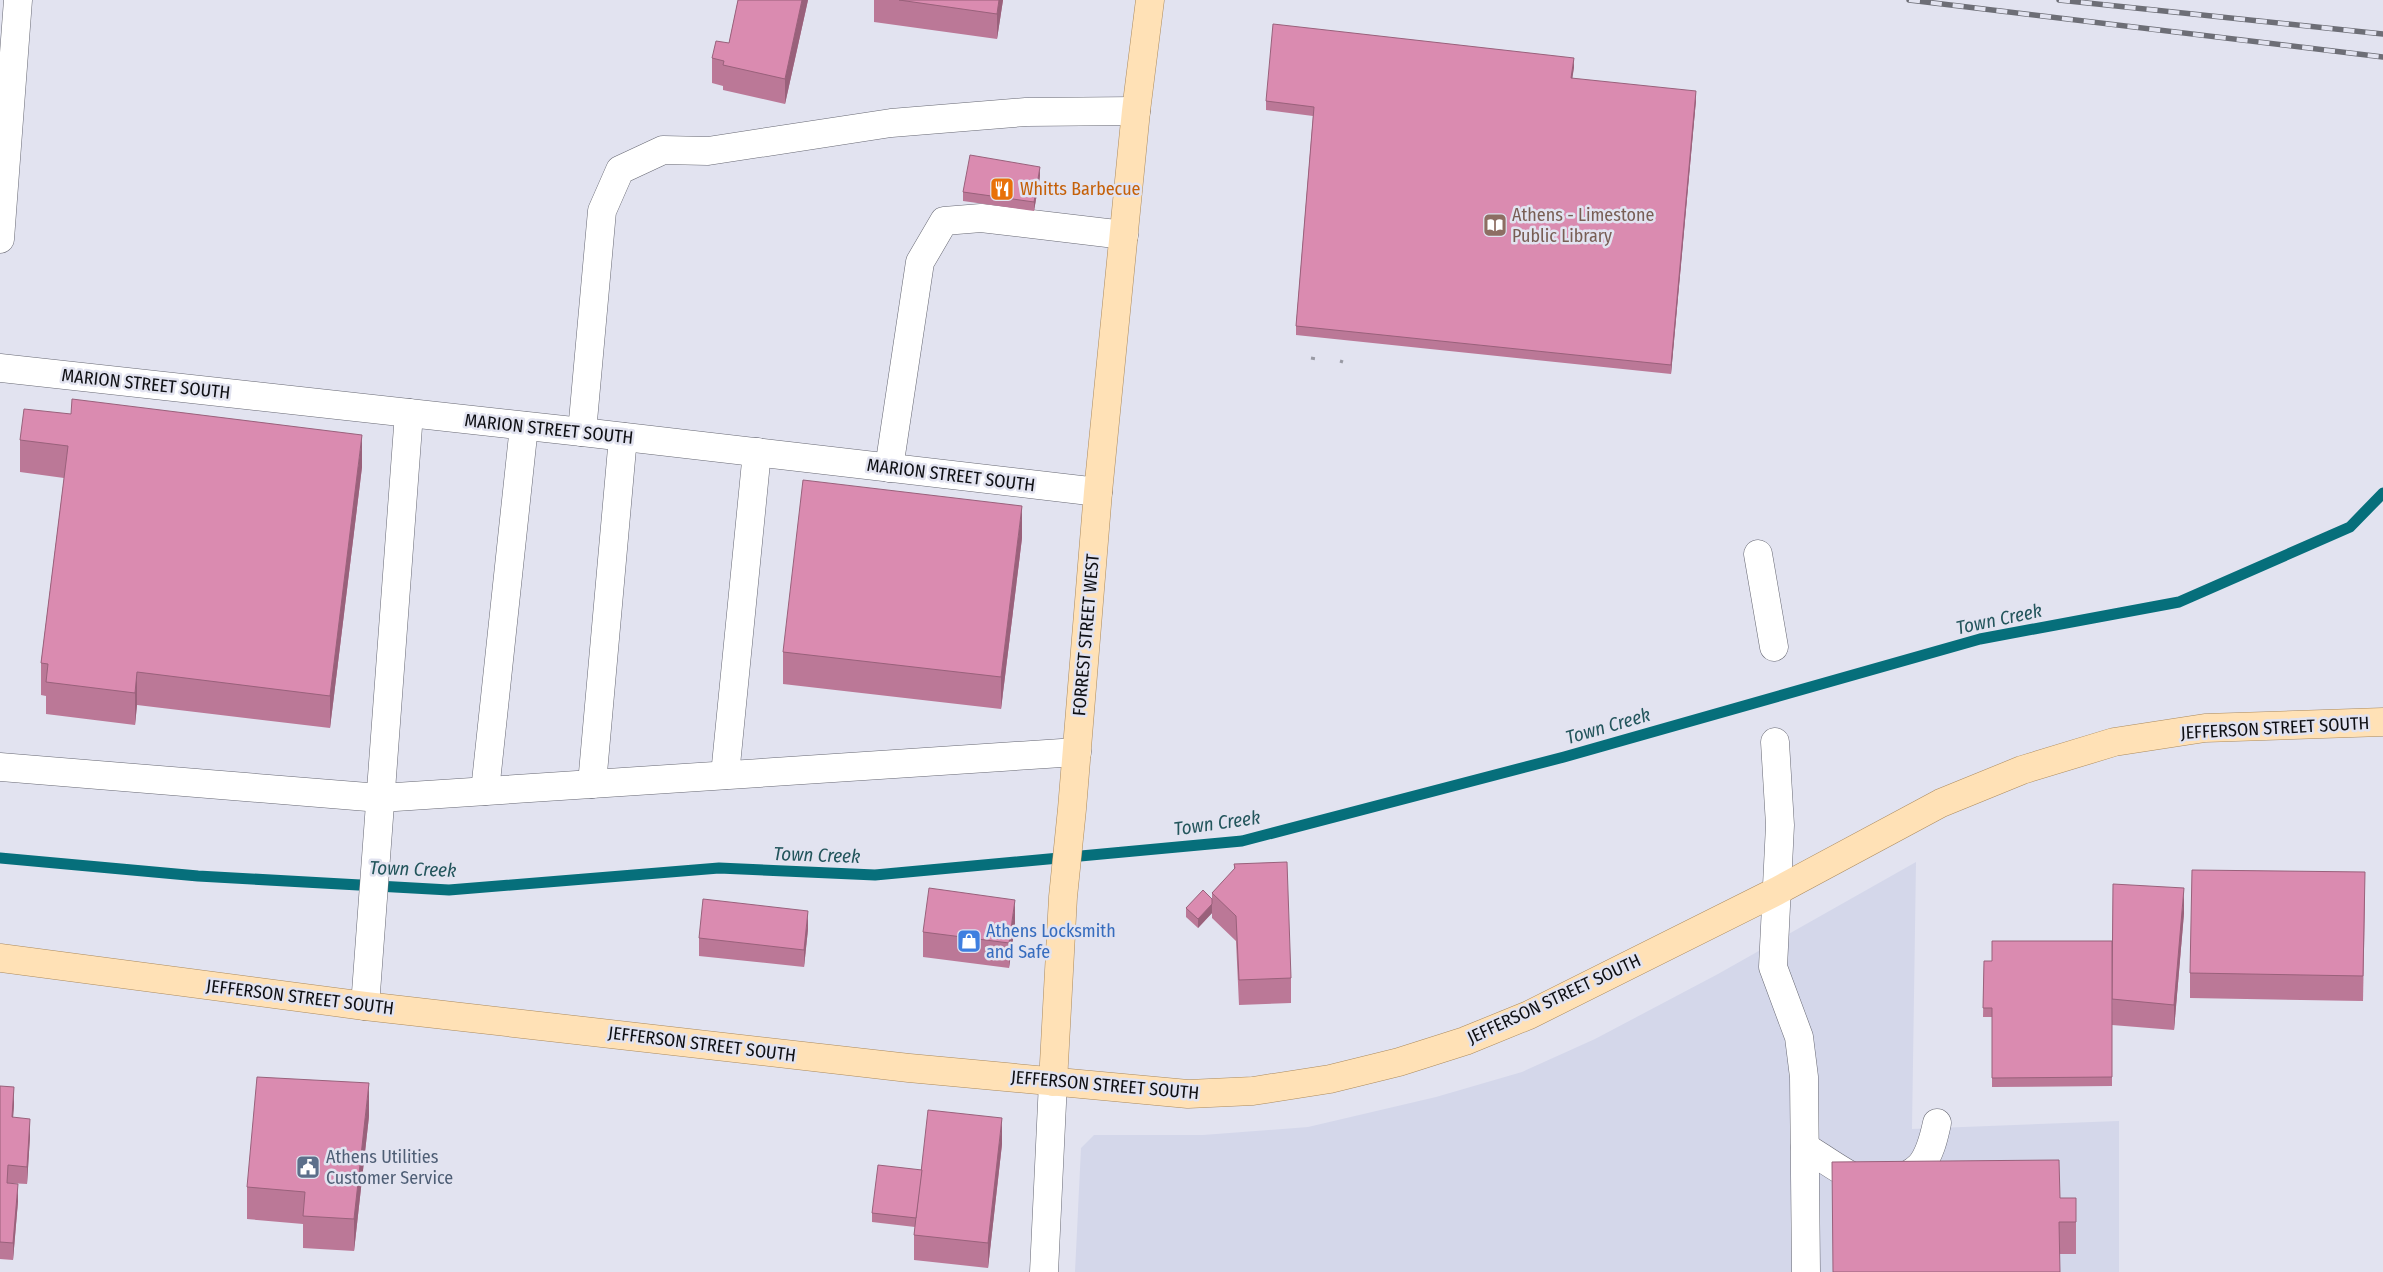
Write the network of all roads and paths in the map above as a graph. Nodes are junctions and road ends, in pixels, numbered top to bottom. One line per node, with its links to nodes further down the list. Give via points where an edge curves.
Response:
1 (18, 0): 5 (street)
2 (1150, 0): 3 (main road, FORREST STREET WEST)
3 (1136, 112): 4 (main road, FORREST STREET WEST); 11 (street, via 1026,112 891,123 708,151 663,150 620,170 602,211)
4 (1124, 235): 14 (street, via 981,218 944,221 920,262); 15 (main road, FORREST STREET WEST)
5 (0, 239)
6 (1311, 358): 7 (path)
7 (1317, 358)
8 (0, 368): 9 (street, MARION STREET SOUTH)
9 (409, 413): 10 (street, MARION STREET SOUTH); 25 (street)
10 (524, 426): 11 (street, MARION STREET SOUTH); 24 (street)
11 (582, 432): 12 (street, MARION STREET SOUTH)
12 (623, 437): 13 (street, MARION STREET SOUTH); 23 (street)
13 (757, 452): 14 (street, MARION STREET SOUTH); 22 (street)
14 (889, 468): 15 (street, MARION STREET SOUTH)
15 (1098, 492): 20 (main road, FORREST STREET WEST)
16 (1758, 554): 17 (street)
17 (1774, 647)
18 (2383, 722): 26 (main road, JEFFERSON STREET SOUTH, via 2205,728 2114,742 2022,770 1941,803)
19 (1776, 742): 26 (street, via 1780,824)
20 (1077, 752): 22 (street); 29 (main road, FORREST STREET WEST, via 1063,897)
21 (0, 767): 25 (street)
22 (725, 775): 23 (street)
23 (592, 784): 24 (street)
24 (485, 791): 25 (street)
25 (380, 798): 28 (street)
26 (1777, 891): 29 (main road, JEFFERSON STREET SOUTH, via 1528,1015 1465,1041 1399,1062 1330,1079 1253,1091 1188,1094); 31 (street, via 1773,967 1799,1037 1804,1077)
27 (0, 958): 28 (main road, JEFFERSON STREET SOUTH)
28 (365, 1006): 29 (main road, JEFFERSON STREET SOUTH)
29 (1053, 1082): 32 (street, FORREST STREET WEST)
30 (1937, 1123): 31 (street, via 1933,1142 1920,1165 1902,1178 1878,1182 1857,1179)
31 (1805, 1146): 33 (street)
32 (1044, 1272)
33 (1806, 1272)

